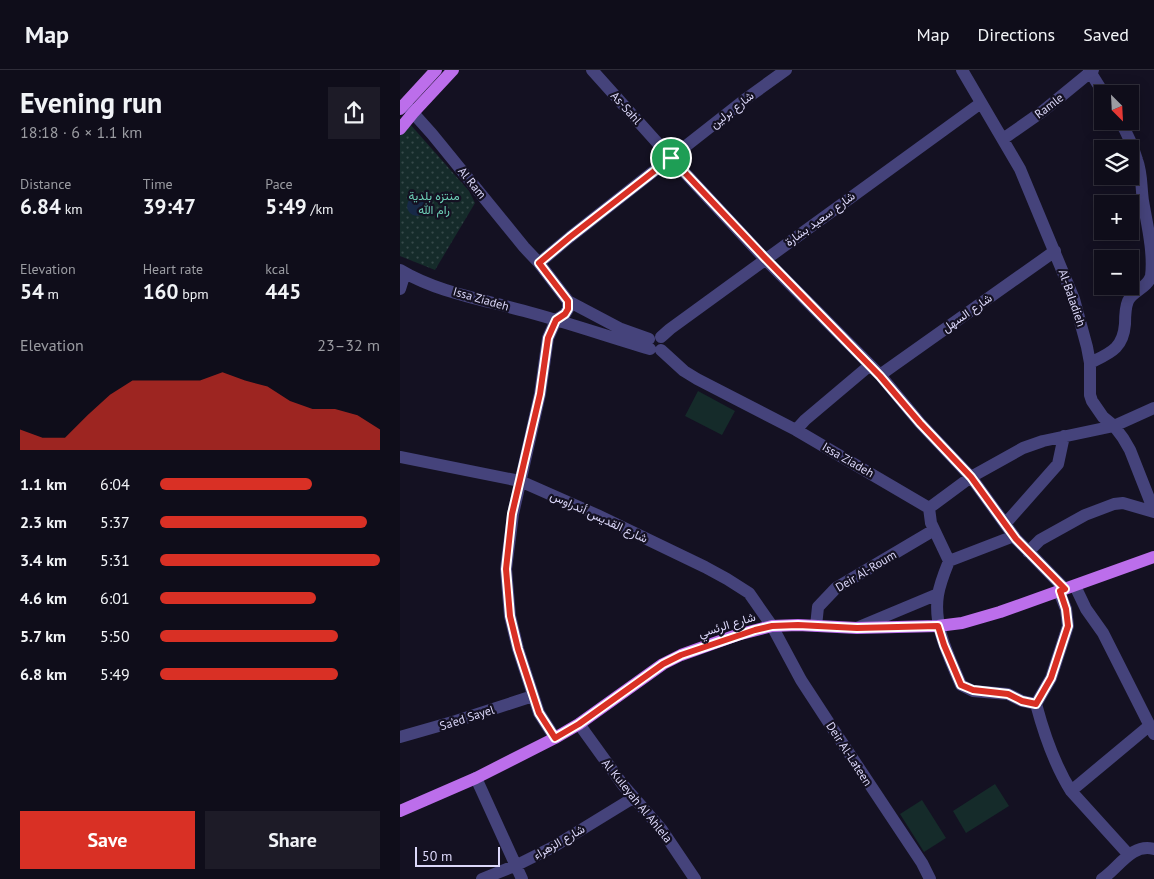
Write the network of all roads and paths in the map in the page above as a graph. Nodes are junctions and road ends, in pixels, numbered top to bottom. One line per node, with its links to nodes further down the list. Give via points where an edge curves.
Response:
1 (436, 70): 9 (main road)
2 (453, 70): 9 (main road)
3 (592, 70): 13 (street, As-Sahl)
4 (786, 70): 13 (street, شارع برلين)
5 (962, 70): 8 (street, Al-Baladieh)
6 (1091, 71): 7 (street); 12 (street, Ramle)
7 (1099, 85)
8 (981, 103): 12 (street, Al-Baladieh); 16 (street, شارع سعيد بشارة)
9 (406, 108): 10 (main road); 17 (street, Al Ram)
10 (400, 129)
11 (1124, 130): 14 (street, via 1138,161)
12 (1002, 139): 15 (street, Al-Baladieh, via 1020,169)
13 (671, 158): 16 (street, As-Sahl); 17 (street, شارع برلين)
14 (1153, 250): 23 (street, via 1151,275 1147,284 1128,302 1120,343 1112,352)
15 (1055, 251): 23 (street, Al-Baladieh, via 1074,299); 25 (street, شارع السهل)
16 (765, 258): 22 (street, شارع سعيد بشارة, via 670,329); 24 (street, As-Sahl)
17 (539, 263): 20 (street, Al Ram)
18 (403, 272): 19 (street); 21 (street, Issa Ziadeh, via 449,290)
19 (400, 289)
20 (565, 297): 21 (street, via 568,309); 22 (street)
21 (556, 320): 22 (street, Issa Ziadeh); 32 (street, via 548,338 540,394)
22 (655, 344): 28 (street, Issa Ziadeh, via 697,379)
23 (1090, 363): 27 (street, Al-Baladieh, via 1092,401)
24 (869, 366): 25 (street, As-Sahl); 28 (street)
25 (880, 376): 31 (street, As-Sahl)
26 (1154, 408): 27 (street)
27 (1114, 426): 29 (street); 34 (street, Al-Baladieh, via 1130,450)
28 (796, 430): 33 (street, Issa Ziadeh)
29 (1064, 436): 31 (street, via 1023,448); 35 (street, via 1058,464)
30 (400, 457): 32 (street, شارع القديس أندراوس)
31 (971, 477): 33 (street); 35 (street, As-Sahl)
32 (520, 481): 43 (street, شارع القديس أندراوس, via 727,579 749,593); 47 (street, via 512,514 507,591 518,649)
33 (929, 508): 36 (street)
34 (1154, 512): 38 (street, via 1123,503 1114,504 1085,515 1040,540)
35 (1005, 524): 37 (street, As-Sahl)
36 (934, 530): 40 (street); 44 (street, Deir Al-Roum, via 836,588 818,607)
37 (1014, 536): 38 (street, As-Sahl); 40 (street)
38 (1028, 552): 41 (street, As-Sahl)
39 (1154, 557): 41 (main road, شارع الرئسي)
40 (949, 561): 42 (street)
41 (1066, 589): 45 (main road, شارع الرئسي, via 977,619); 48 (street, via 1068,626 1051,678); 50 (street, via 1103,633)
42 (938, 594): 45 (street); 46 (street)
43 (772, 626): 44 (main road, شارع الرئسي); 49 (main road, شارع الرئسي, via 681,655 642,678); 63 (street, Deir Al-Lateen, via 801,680)
44 (816, 626): 46 (main road, شارع الرئسي)
45 (938, 626): 46 (main road, شارع الرئسي); 48 (street, via 961,685 973,690 1008,694)
46 (857, 628)
47 (533, 696): 51 (street, Sa’ed Sayel); 52 (street, via 539,713)
48 (1036, 704): 54 (street, via 1059,770)
49 (579, 724): 52 (main road, شارع الرئسي); 55 (street, Al Kuleyah Al Ahlela)
50 (1151, 730): 54 (street)
51 (400, 737)
52 (555, 738): 53 (main road, شارع الرئسي)
53 (476, 778): 56 (main road, شارع الرئسي); 59 (street)
54 (1071, 790): 58 (street)
55 (633, 798): 59 (street, شارع الزهراء); 62 (street, Al Kuleyah Al Ahlela, via 662,830)
56 (400, 811)
57 (1154, 849): 58 (street, via 1137,849)
58 (1129, 855): 64 (street)
59 (517, 865): 60 (street, شارع الزهراء); 61 (street)
60 (482, 879)
61 (522, 879)
62 (695, 879)
63 (930, 879)
64 (1102, 879)

